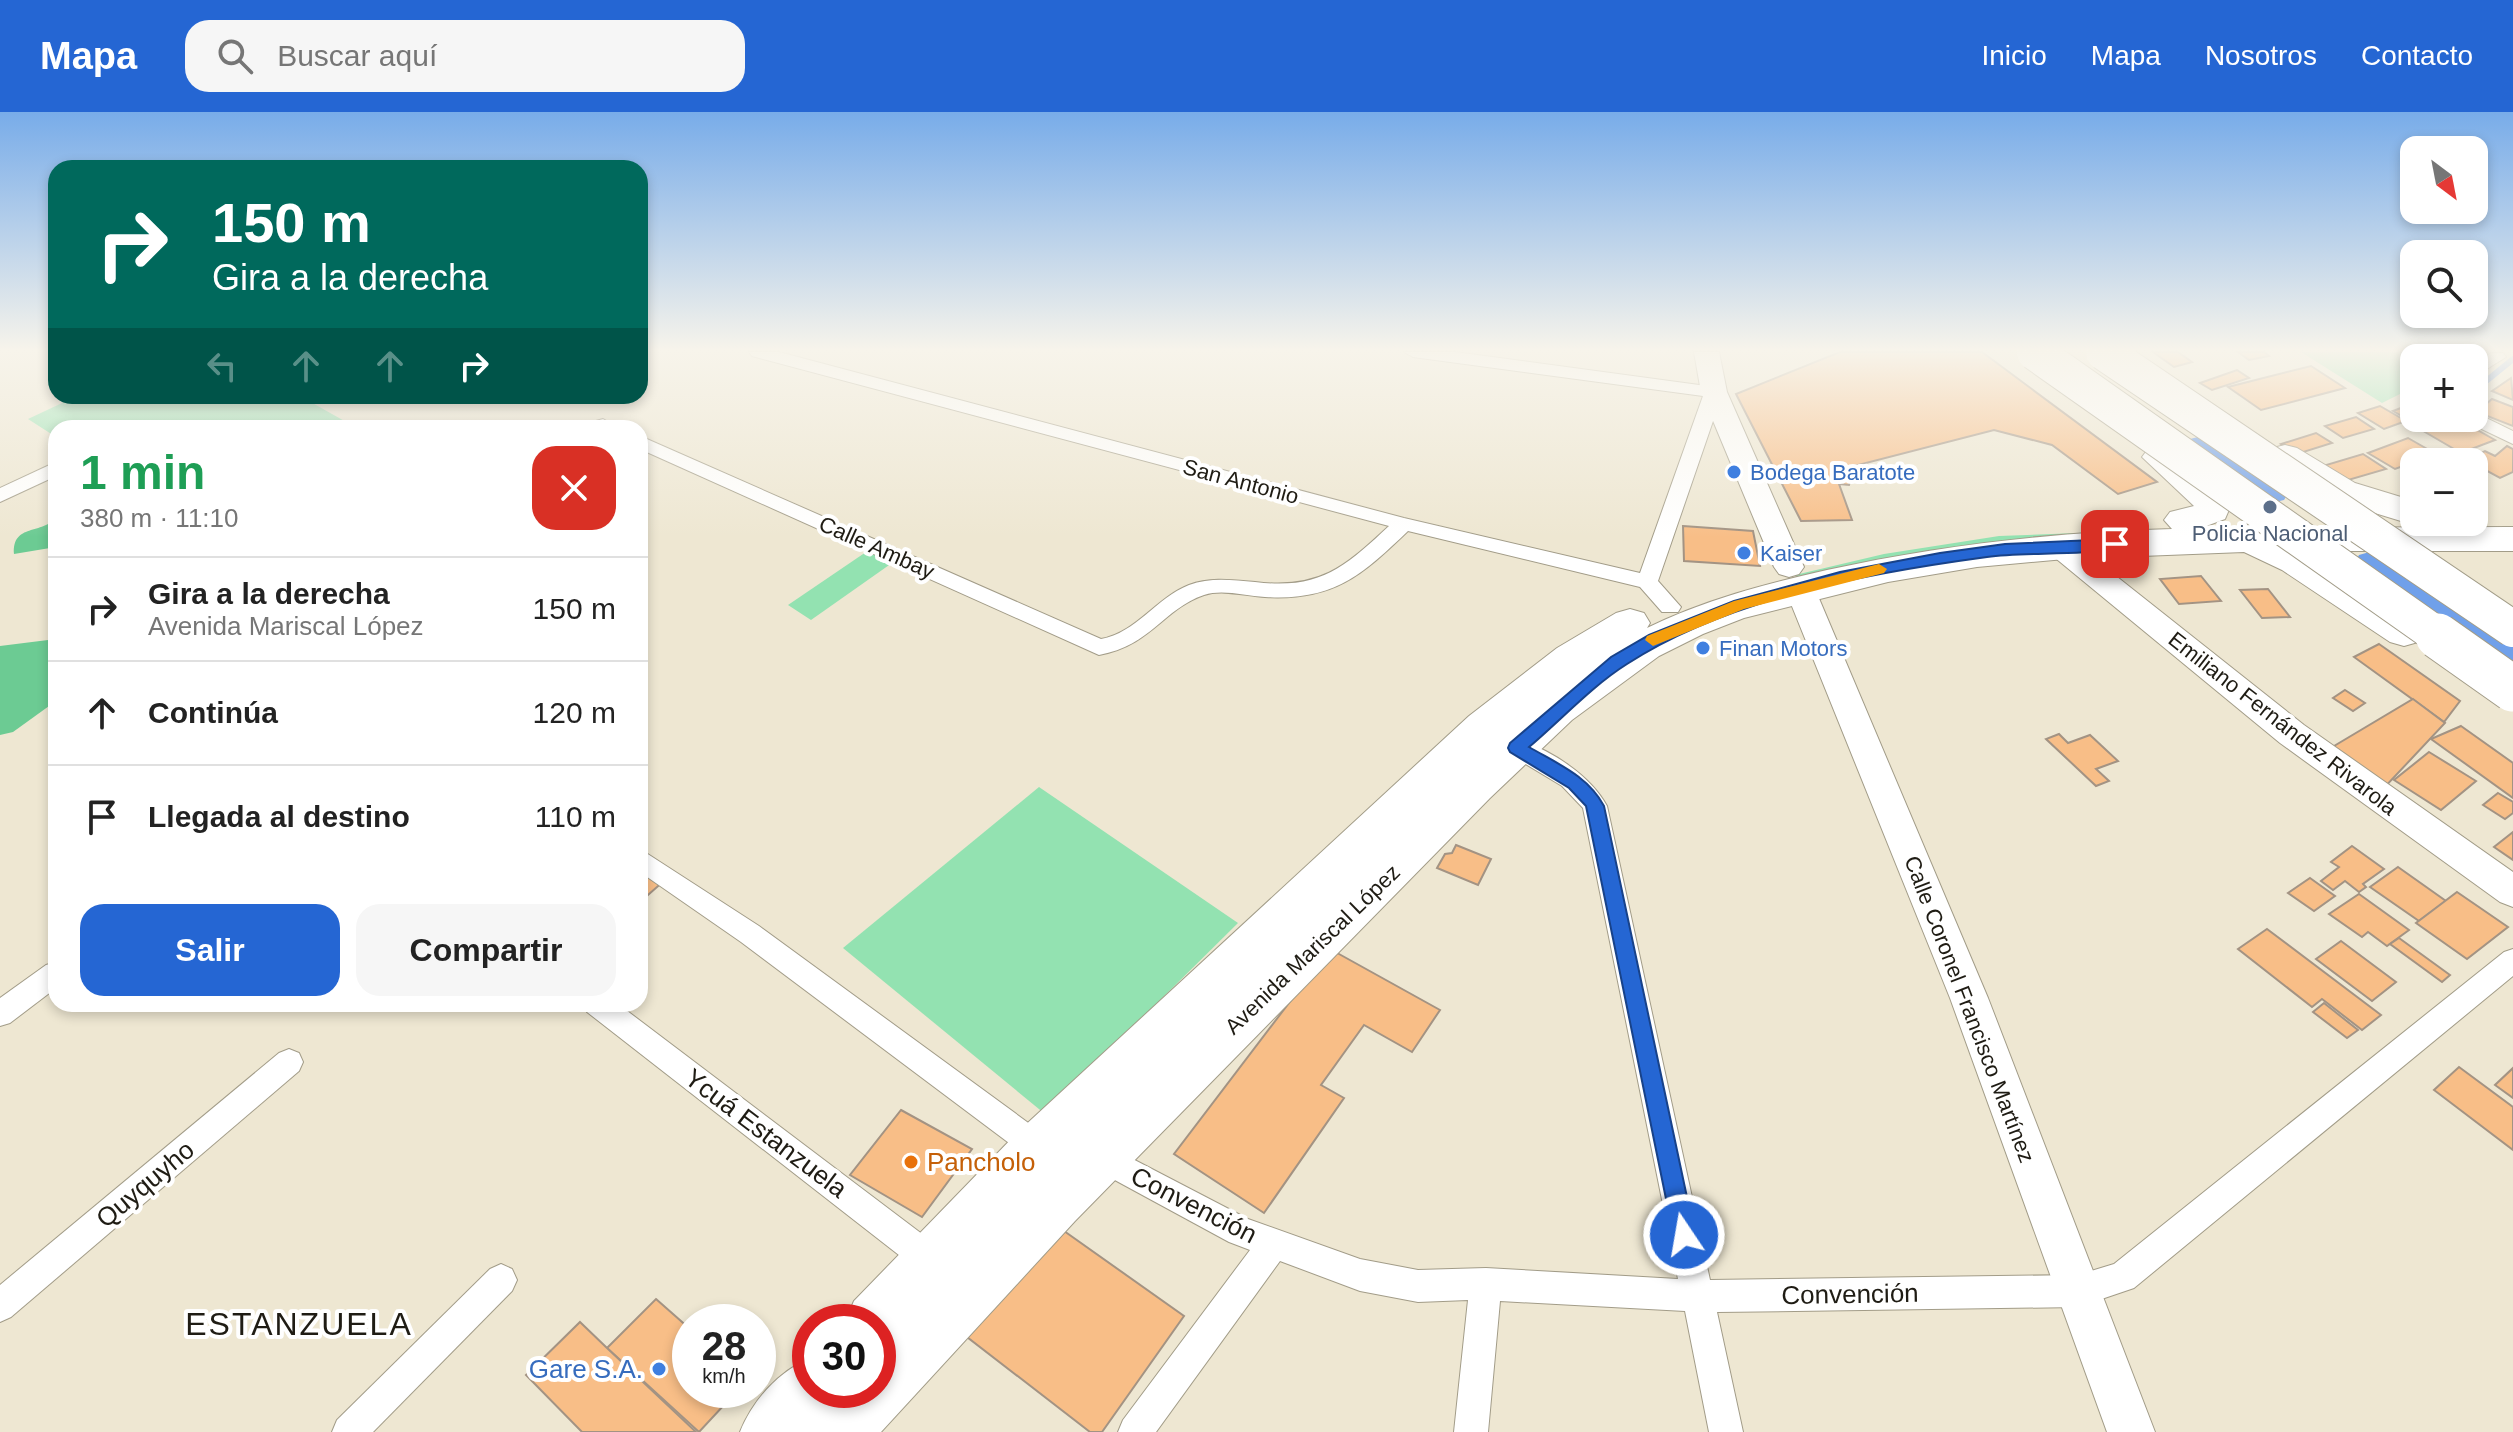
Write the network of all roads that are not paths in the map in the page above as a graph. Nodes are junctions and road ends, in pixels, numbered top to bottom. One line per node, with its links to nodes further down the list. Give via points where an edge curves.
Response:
1 (989, 414): 17 (street, San Antonio)
2 (1708, 414): 26 (street)
3 (1723, 414): 25 (street, Calle Coronel Francisco Martínez)
4 (2100, 414): 16 (highway, via 2211,499 2212,511)
5 (2122, 414): 29 (highway, bridge)
6 (2195, 414): 28 (highway, bridge)
7 (2223, 414): 13 (highway, via 2342,491)
8 (2488, 425): 9 (street)
9 (2513, 438)
10 (648, 446): 17 (street, Calle Ambay, via 1099,647 1115,646 1200,589 1325,588)
11 (48, 472): 12 (street)
12 (0, 496)
13 (2400, 510)
14 (2400, 515): 16 (highway)
15 (2513, 519): 18 (highway)
16 (2183, 520): 25 (highway, via 2003,526 1862,547)
17 (1404, 524): 26 (street, San Antonio)
18 (2488, 525)
19 (2488, 533): 22 (highway)
20 (2400, 534): 23 (highway)
21 (2460, 536): 27 (highway, via 2444,546 2441,555 2455,571)
22 (2513, 539)
23 (2228, 540): 24 (highway); 30 (highway, via 2257,543 2295,561)
24 (2058, 545): 25 (highway); 33 (street, Emiliano Fernández Rivarola, via 2292,734)
25 (1795, 578): 26 (highway, Avenida Mariscal López); 31 (highway, Avenida Mariscal López, via 1617,661); 45 (street, Calle Coronel Francisco Martínez, via 1969,998)
26 (1658, 594): 39 (highway, Avenida Mariscal López, via 1626,625 1571,658 1484,727)
27 (2513, 610)
28 (2513, 629)
29 (2513, 689)
30 (2513, 707)
31 (1517, 748): 40 (highway, Avenida Mariscal López); 46 (street, via 1576,783 1595,806)
32 (648, 864): 39 (street)
33 (2513, 892)
34 (2513, 960): 45 (street, Convención, via 2123,1277)
35 (48, 979): 37 (street)
36 (607, 1012): 42 (street, Ycuá Estanzuela, via 915,1248)
37 (0, 1014)
38 (289, 1062): 48 (street, Quyquyho)
39 (1039, 1148): 42 (highway, Avenida Mariscal López)
40 (1100, 1156): 41 (street, Convención); 49 (highway, Avenida Mariscal López)
41 (1273, 1244): 44 (street, Convención, via 1360,1275 1418,1286); 55 (street)
42 (937, 1259): 47 (highway, Avenida Mariscal López)
43 (501, 1280): 52 (street)
44 (1486, 1284): 46 (street, Convención); 56 (street)
45 (2078, 1291): 46 (street, Convención); 58 (street, Calle Coronel Francisco Martínez)
46 (1696, 1296): 57 (street)
47 (893, 1304)
48 (0, 1306)
49 (896, 1368)
50 (793, 1408): 53 (highway)
51 (861, 1408): 54 (highway, Avenida Mariscal López)
52 (349, 1432)
53 (771, 1432)
54 (840, 1432)
55 (1135, 1432)
56 (1471, 1432)
57 (1726, 1432)
58 (2131, 1432)

